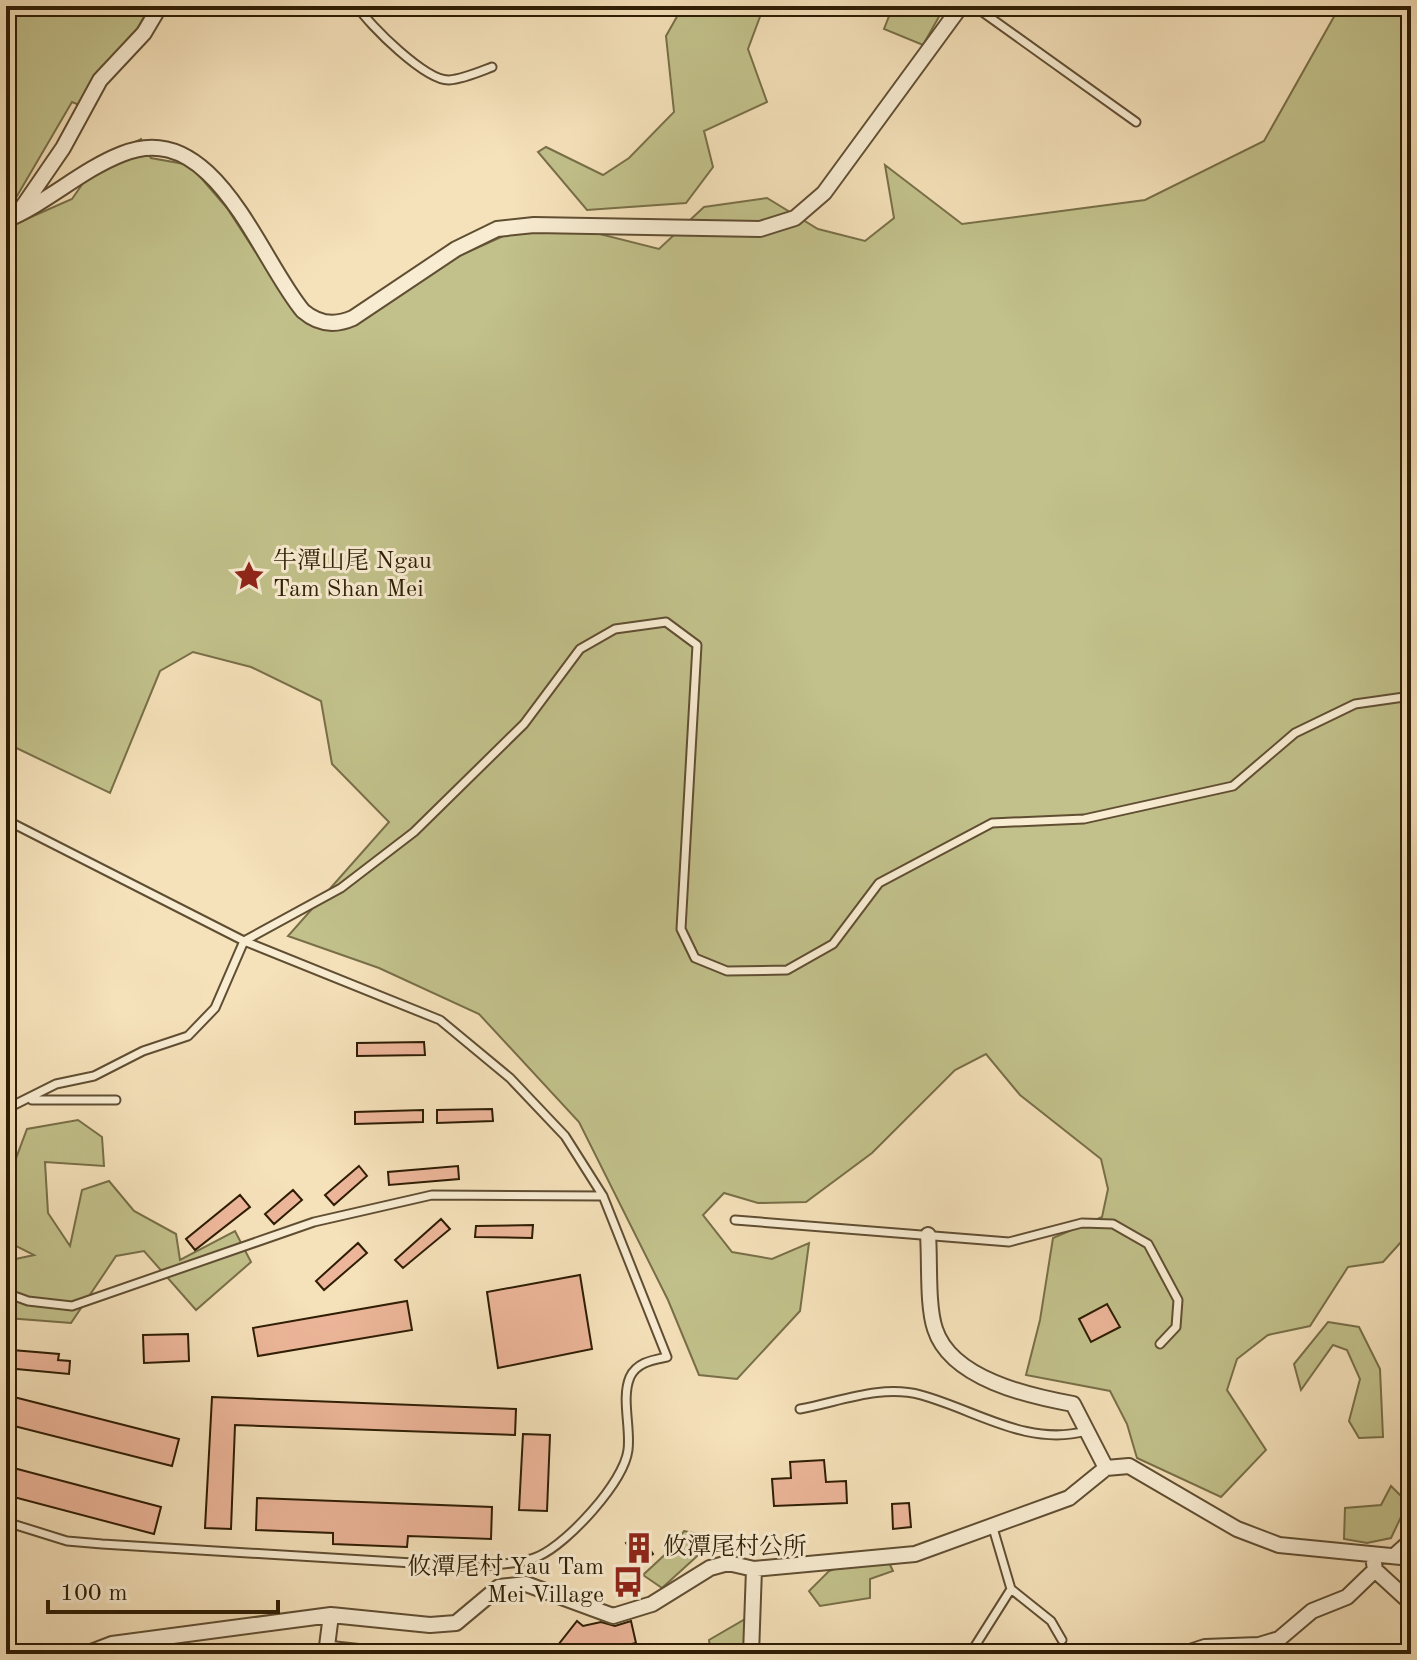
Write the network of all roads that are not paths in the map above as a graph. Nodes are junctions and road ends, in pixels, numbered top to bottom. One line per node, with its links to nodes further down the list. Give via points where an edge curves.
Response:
1 (160, 6): 7 (street, via 150,25 100,80 63,148)
2 (357, 6): 5 (lane, via 383,40 432,75 448,80)
3 (961, 6): 7 (street, via 824,193 803,212 771,227 508,227 467,242 367,309 334,323 303,311 230,197 199,166 165,148 123,153)
4 (974, 6): 6 (lane)
5 (492, 67)
6 (1136, 122)
7 (11, 218)
8 (1411, 696): 10 (lane, via 1355,704 1295,733 1233,786 1084,819 992,823 879,883 833,944 787,970 727,971 695,958 681,929 697,645 666,622 615,629 580,649 524,724 414,832 341,888)
9 (6, 820): 10 (lane)
10 (244, 941): 11 (lane, via 215,1008 188,1036 94,1076 56,1084); 14 (lane, via 440,1020 510,1078 565,1136)
11 (29, 1100): 12 (lane); 13 (lane)
12 (116, 1100)
13 (6, 1109)
14 (603, 1196): 17 (lane, via 432,1195 314,1222 72,1306); 22 (lane, via 667,1357 643,1363 631,1376 630,1433 621,1474 568,1537 538,1557 478,1567 102,1544 67,1541)
15 (735, 1220): 16 (lane)
16 (928, 1235): 18 (lane, via 1009,1242 1082,1223 1113,1224 1148,1244 1178,1300 1176,1327); 20 (street, via 935,1330 956,1359 999,1386 1073,1404)
17 (6, 1293)
18 (1160, 1344)
19 (800, 1409): 20 (lane, via 879,1391 920,1394 994,1424 1063,1437)
20 (1086, 1431): 21 (street)
21 (1106, 1468): 23 (street, via 1069,1498); 25 (street, via 1129,1466 1237,1529 1279,1545)
22 (6, 1522)
23 (993, 1528): 28 (street, via 915,1554); 30 (lane)
24 (1411, 1536): 26 (lane)
25 (1371, 1553): 26 (street); 29 (street)
26 (1389, 1555): 27 (street)
27 (1411, 1558)
28 (754, 1569): 32 (street, via 728,1563 710,1568 652,1604 613,1616 526,1584 499,1587 456,1623); 37 (street)
29 (1375, 1570): 31 (street); 39 (street, via 1347,1597 1312,1611 1279,1639)
30 (1011, 1589): 33 (lane, via 1051,1621); 38 (lane)
31 (1411, 1603)
32 (331, 1615): 34 (street); 35 (street, via 112,1644)
33 (1062, 1640)
34 (326, 1650): 36 (lane)
35 (86, 1654)
36 (408, 1654)
37 (751, 1654)
38 (970, 1654)
39 (1184, 1654)

